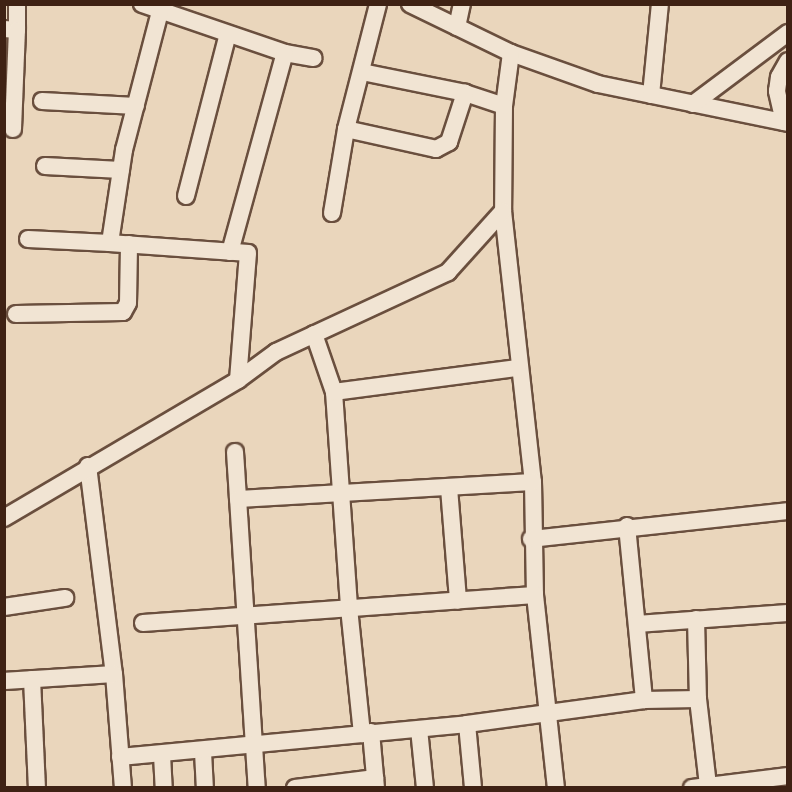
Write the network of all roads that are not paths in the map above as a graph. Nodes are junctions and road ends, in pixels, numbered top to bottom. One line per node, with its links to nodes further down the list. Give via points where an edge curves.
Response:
1 (17, 4): 9 (street)
2 (142, 4): 7 (street)
3 (378, 4): 16 (street)
4 (410, 4): 8 (street)
5 (462, 4): 8 (street)
6 (660, 4): 18 (street)
7 (161, 8): 11 (street); 21 (street)
8 (457, 27): 13 (street)
9 (10, 30): 24 (street)
10 (788, 33): 20 (street)
11 (228, 34): 12 (street); 28 (street)
12 (285, 52): 14 (street); 34 (street)
13 (511, 53): 18 (street, via 598,84); 22 (street)
14 (314, 58)
15 (788, 61): 23 (street, via 777,91)
16 (362, 72): 17 (street); 25 (street)
17 (465, 93): 22 (street); 25 (street, via 449,142 436,149)
18 (651, 95): 20 (street)
19 (42, 101): 21 (street)
20 (693, 104): 23 (street)
21 (135, 106): 27 (street)
22 (504, 106): 29 (street)
23 (786, 122)
24 (14, 129)
25 (346, 129): 30 (street)
26 (45, 166): 27 (street)
27 (121, 170): 32 (street)
28 (186, 196)
29 (503, 211): 36 (street, via 448,272); 37 (street)
30 (332, 213)
31 (28, 239): 32 (street)
32 (110, 243): 33 (street)
33 (129, 244): 34 (street); 35 (street, via 128,303 123,312)
34 (230, 252): 38 (street, via 248,253)
35 (16, 314)
36 (314, 334): 38 (street, via 276,352); 39 (street)
37 (518, 368): 39 (street); 42 (street)
38 (238, 380): 41 (street)
39 (334, 392): 44 (street)
40 (235, 452): 45 (street)
41 (88, 466): 47 (street); 60 (street)
42 (533, 482): 43 (street); 49 (street)
43 (449, 488): 44 (street); 52 (street)
44 (343, 495): 45 (street); 54 (street)
45 (238, 499): 56 (street)
46 (788, 511): 48 (street)
47 (4, 518)
48 (627, 526): 49 (street); 59 (street)
49 (531, 539): 50 (street)
50 (535, 595): 52 (street); 65 (street)
51 (65, 598): 53 (street)
52 (458, 601): 54 (street)
53 (4, 607)
54 (349, 608): 56 (street); 68 (street)
55 (788, 613): 57 (street)
56 (245, 616): 58 (street); 69 (street)
57 (696, 619): 59 (street); 63 (street)
58 (143, 623)
59 (637, 624): 64 (street)
60 (114, 674): 61 (street); 72 (street)
61 (32, 679): 62 (street); 76 (street)
62 (4, 681)
63 (698, 699): 64 (street); 75 (street)
64 (644, 700): 65 (street)
65 (549, 714): 66 (street); 84 (street)
66 (467, 724): 67 (street); 83 (street)
67 (419, 729): 68 (street); 82 (street)
68 (367, 733): 69 (street); 74 (street)
69 (254, 747): 70 (street); 80 (street)
70 (203, 752): 71 (street); 79 (street)
71 (162, 755): 72 (street); 78 (street)
72 (120, 757): 77 (street)
73 (788, 776): 75 (street)
74 (375, 783): 81 (street)
75 (700, 787)
76 (38, 788)
77 (123, 788)
78 (164, 788)
79 (205, 788)
80 (257, 788)
81 (295, 788)
82 (425, 788)
83 (473, 788)
84 (556, 788)

